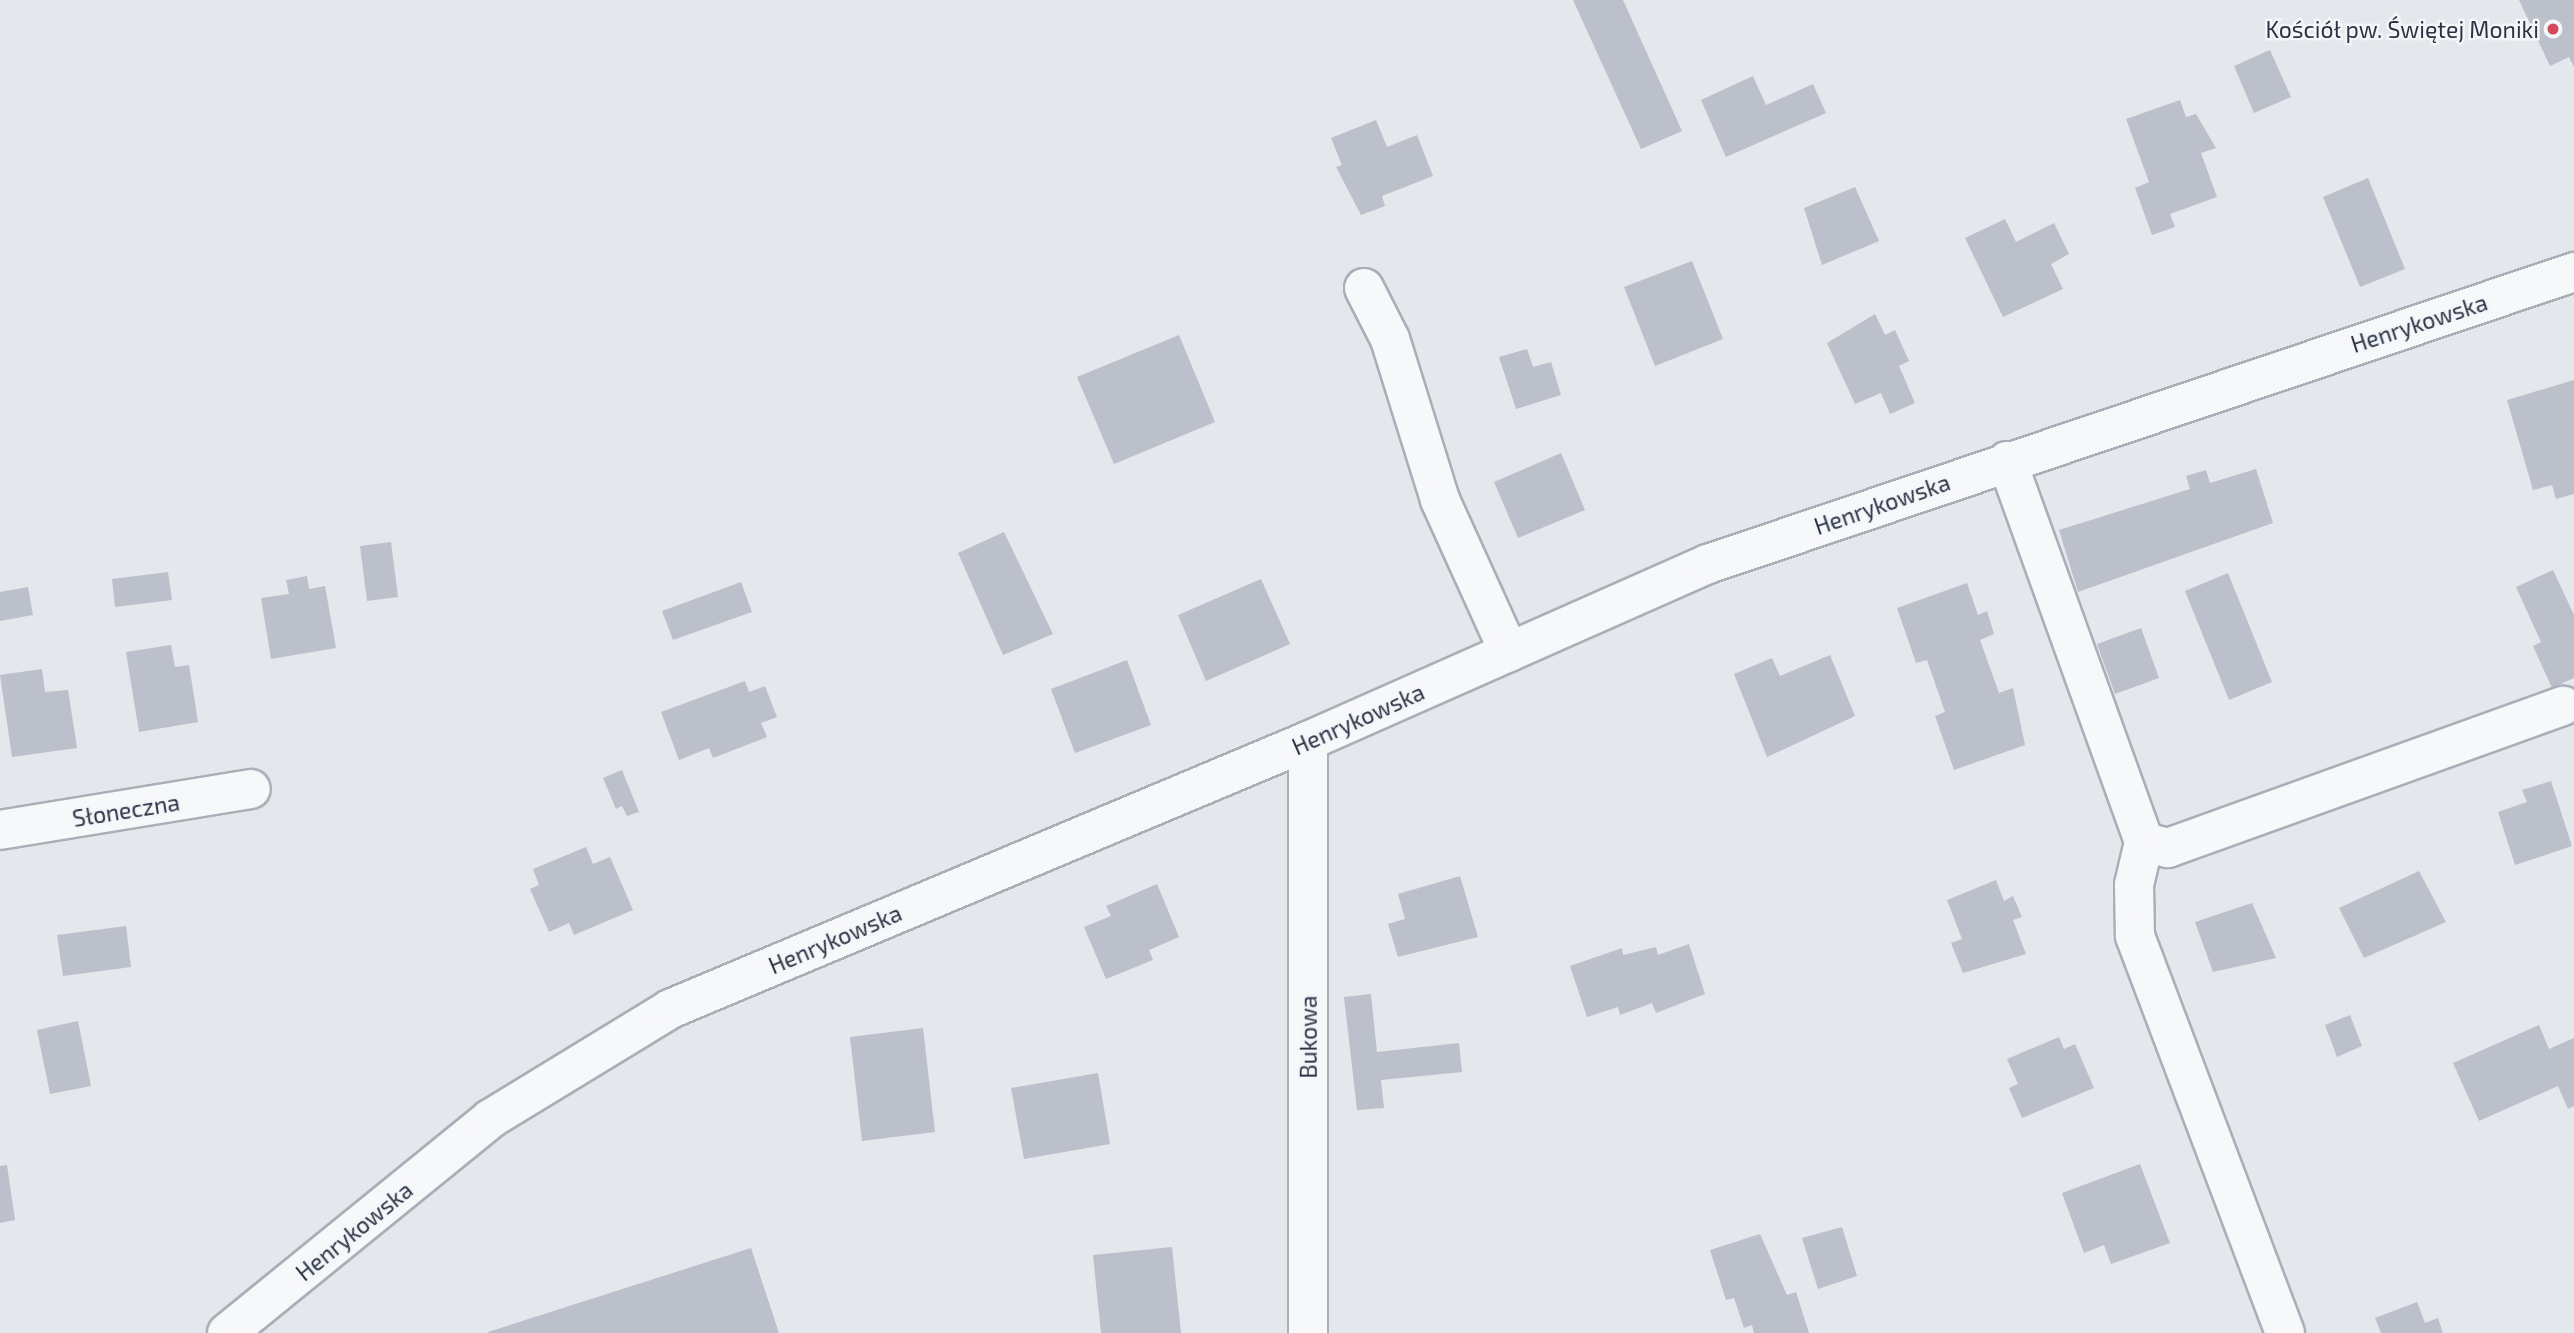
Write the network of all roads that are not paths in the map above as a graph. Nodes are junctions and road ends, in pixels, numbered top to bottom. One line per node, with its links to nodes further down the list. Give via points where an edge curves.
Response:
1 (2574, 272): 3 (street, Henrykowska)
2 (1364, 288): 4 (street, via 1390,339 1440,500)
3 (2007, 461): 4 (street, Henrykowska, via 1708,564); 9 (street)
4 (1509, 652): 6 (street, Henrykowska)
5 (2563, 706): 9 (street, via 2168,848)
6 (1308, 741): 10 (street, Henrykowska, via 670,1009 490,1119); 11 (street, Bukowa)
7 (251, 789): 8 (street, Słoneczna)
8 (0, 830)
9 (2144, 842): 12 (street, via 2134,886 2135,936)
10 (227, 1333)
11 (1308, 1333)
12 (2285, 1333)

